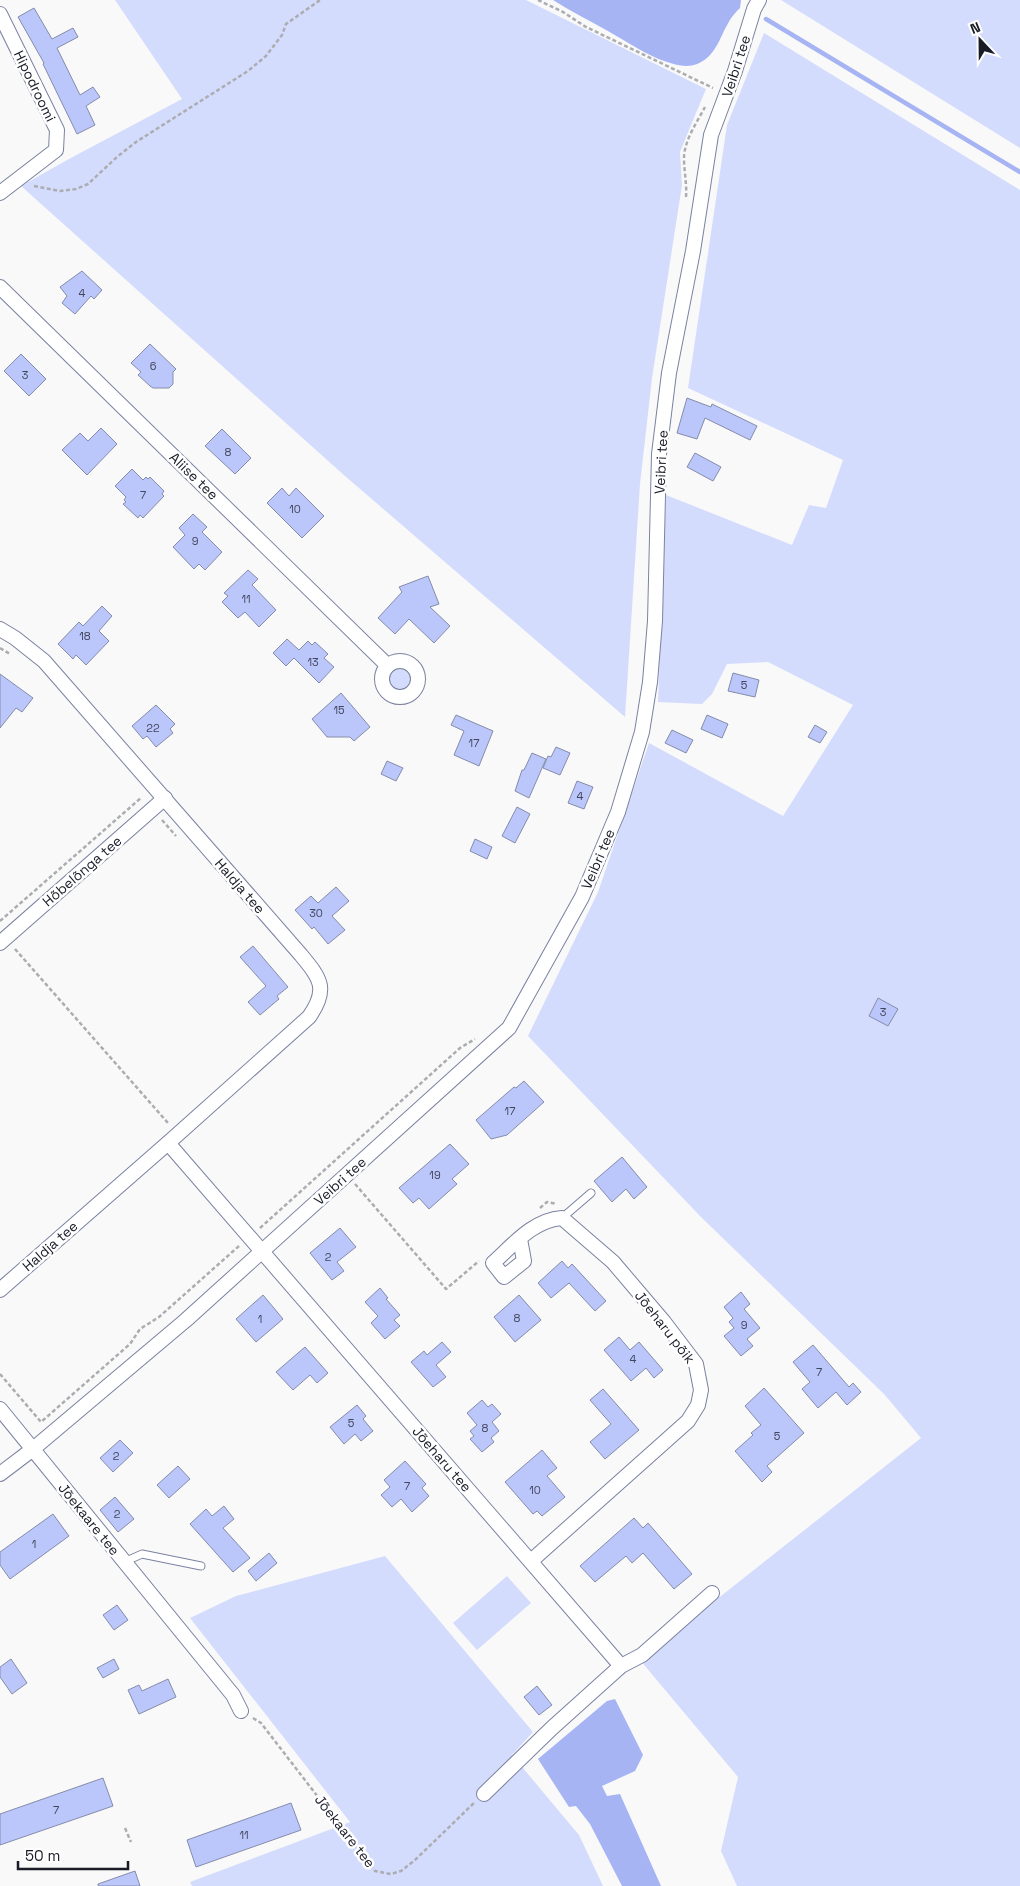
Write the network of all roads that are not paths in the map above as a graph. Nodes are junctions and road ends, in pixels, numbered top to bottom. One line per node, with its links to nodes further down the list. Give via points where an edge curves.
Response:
1 (759, 0): 13 (street, Veibri tee, via 711,136 669,373 659,454 655,621 650,682 642,732 618,812 582,897 509,1028)
2 (0, 14): 3 (street, Hipodroomi, via 57,130 56,150)
3 (0, 193)
4 (0, 287): 6 (street, Aliise tee)
5 (0, 629): 7 (street, Haldja tee, via 44,661)
6 (387, 665)
7 (165, 798): 8 (street, Hõbelõnga tee); 9 (street, Haldja tee, via 317,975 320,984 318,1001 309,1017)
8 (3, 940)
9 (168, 1143): 13 (street); 14 (street, Haldja tee)
10 (591, 1193): 11 (lane)
11 (562, 1218): 12 (street, via 538,1224); 18 (street, Jõeharu põik, via 612,1262 664,1322 696,1364 701,1390 698,1405 688,1421)
12 (520, 1239)
13 (262, 1252): 16 (street, Veibri tee); 18 (street, Jõeharu tee)
14 (0, 1290)
15 (0, 1409): 16 (street)
16 (33, 1450): 17 (street, Veibri tee); 19 (street, Jõekaare tee)
17 (0, 1474)
18 (531, 1561): 22 (street, Jõeharu tee)
19 (124, 1562): 20 (lane, via 142,1554); 23 (street, Jõekaare tee, via 233,1695)
20 (201, 1566)
21 (712, 1593): 22 (street, via 642,1655)
22 (621, 1666): 24 (street)
23 (241, 1711)
24 (484, 1794)

